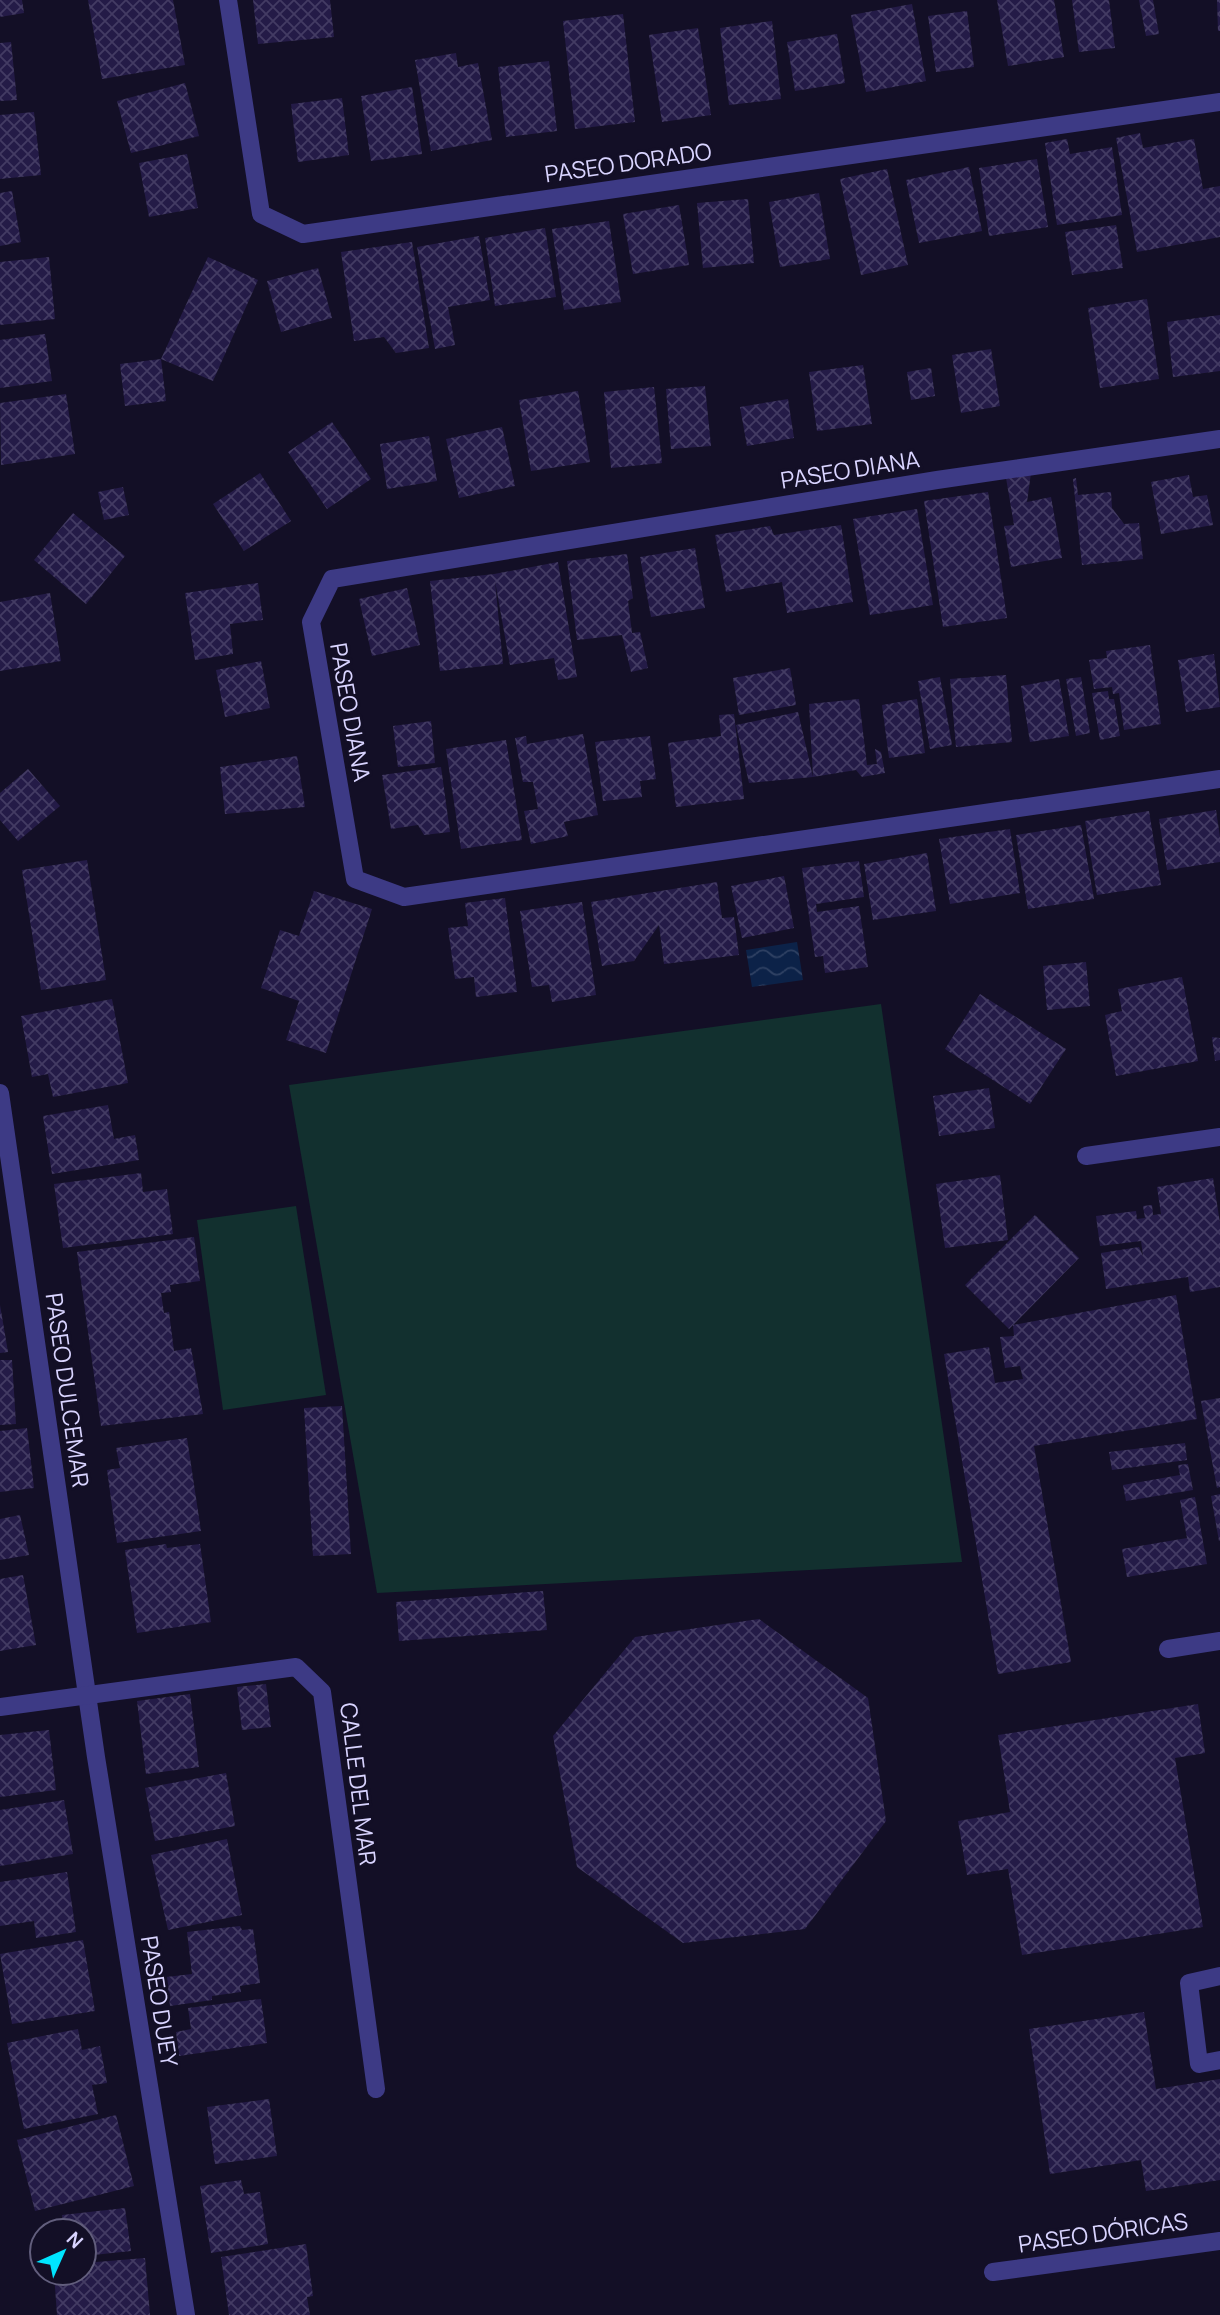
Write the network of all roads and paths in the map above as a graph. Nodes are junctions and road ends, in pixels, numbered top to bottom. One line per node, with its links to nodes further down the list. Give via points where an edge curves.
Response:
1 (228, 0): 2 (street, PASEO DORADO, via 261,214 303,234)
2 (1220, 102)
3 (1220, 439): 4 (street, PASEO DIANA, via 937,480 332,579 311,622 355,879 404,897)
4 (1220, 779)
5 (0, 1093): 10 (street, PASEO DULCEMAR)
6 (1220, 1137): 7 (street)
7 (1086, 1156)
8 (1220, 1641): 9 (street)
9 (1168, 1649)
10 (87, 1694): 11 (street, CALLE DEL MAR); 14 (street, CALLE DEL MAR, via 296,1667 322,1692); 17 (street, PASEO DUEY)
11 (0, 1707)
12 (1220, 1976): 13 (street, via 1189,1983 1199,2064)
13 (1220, 2060)
14 (376, 2089)
15 (1220, 2241): 16 (street, PASEO DÓRICAS)
16 (993, 2272)
17 (186, 2315)

